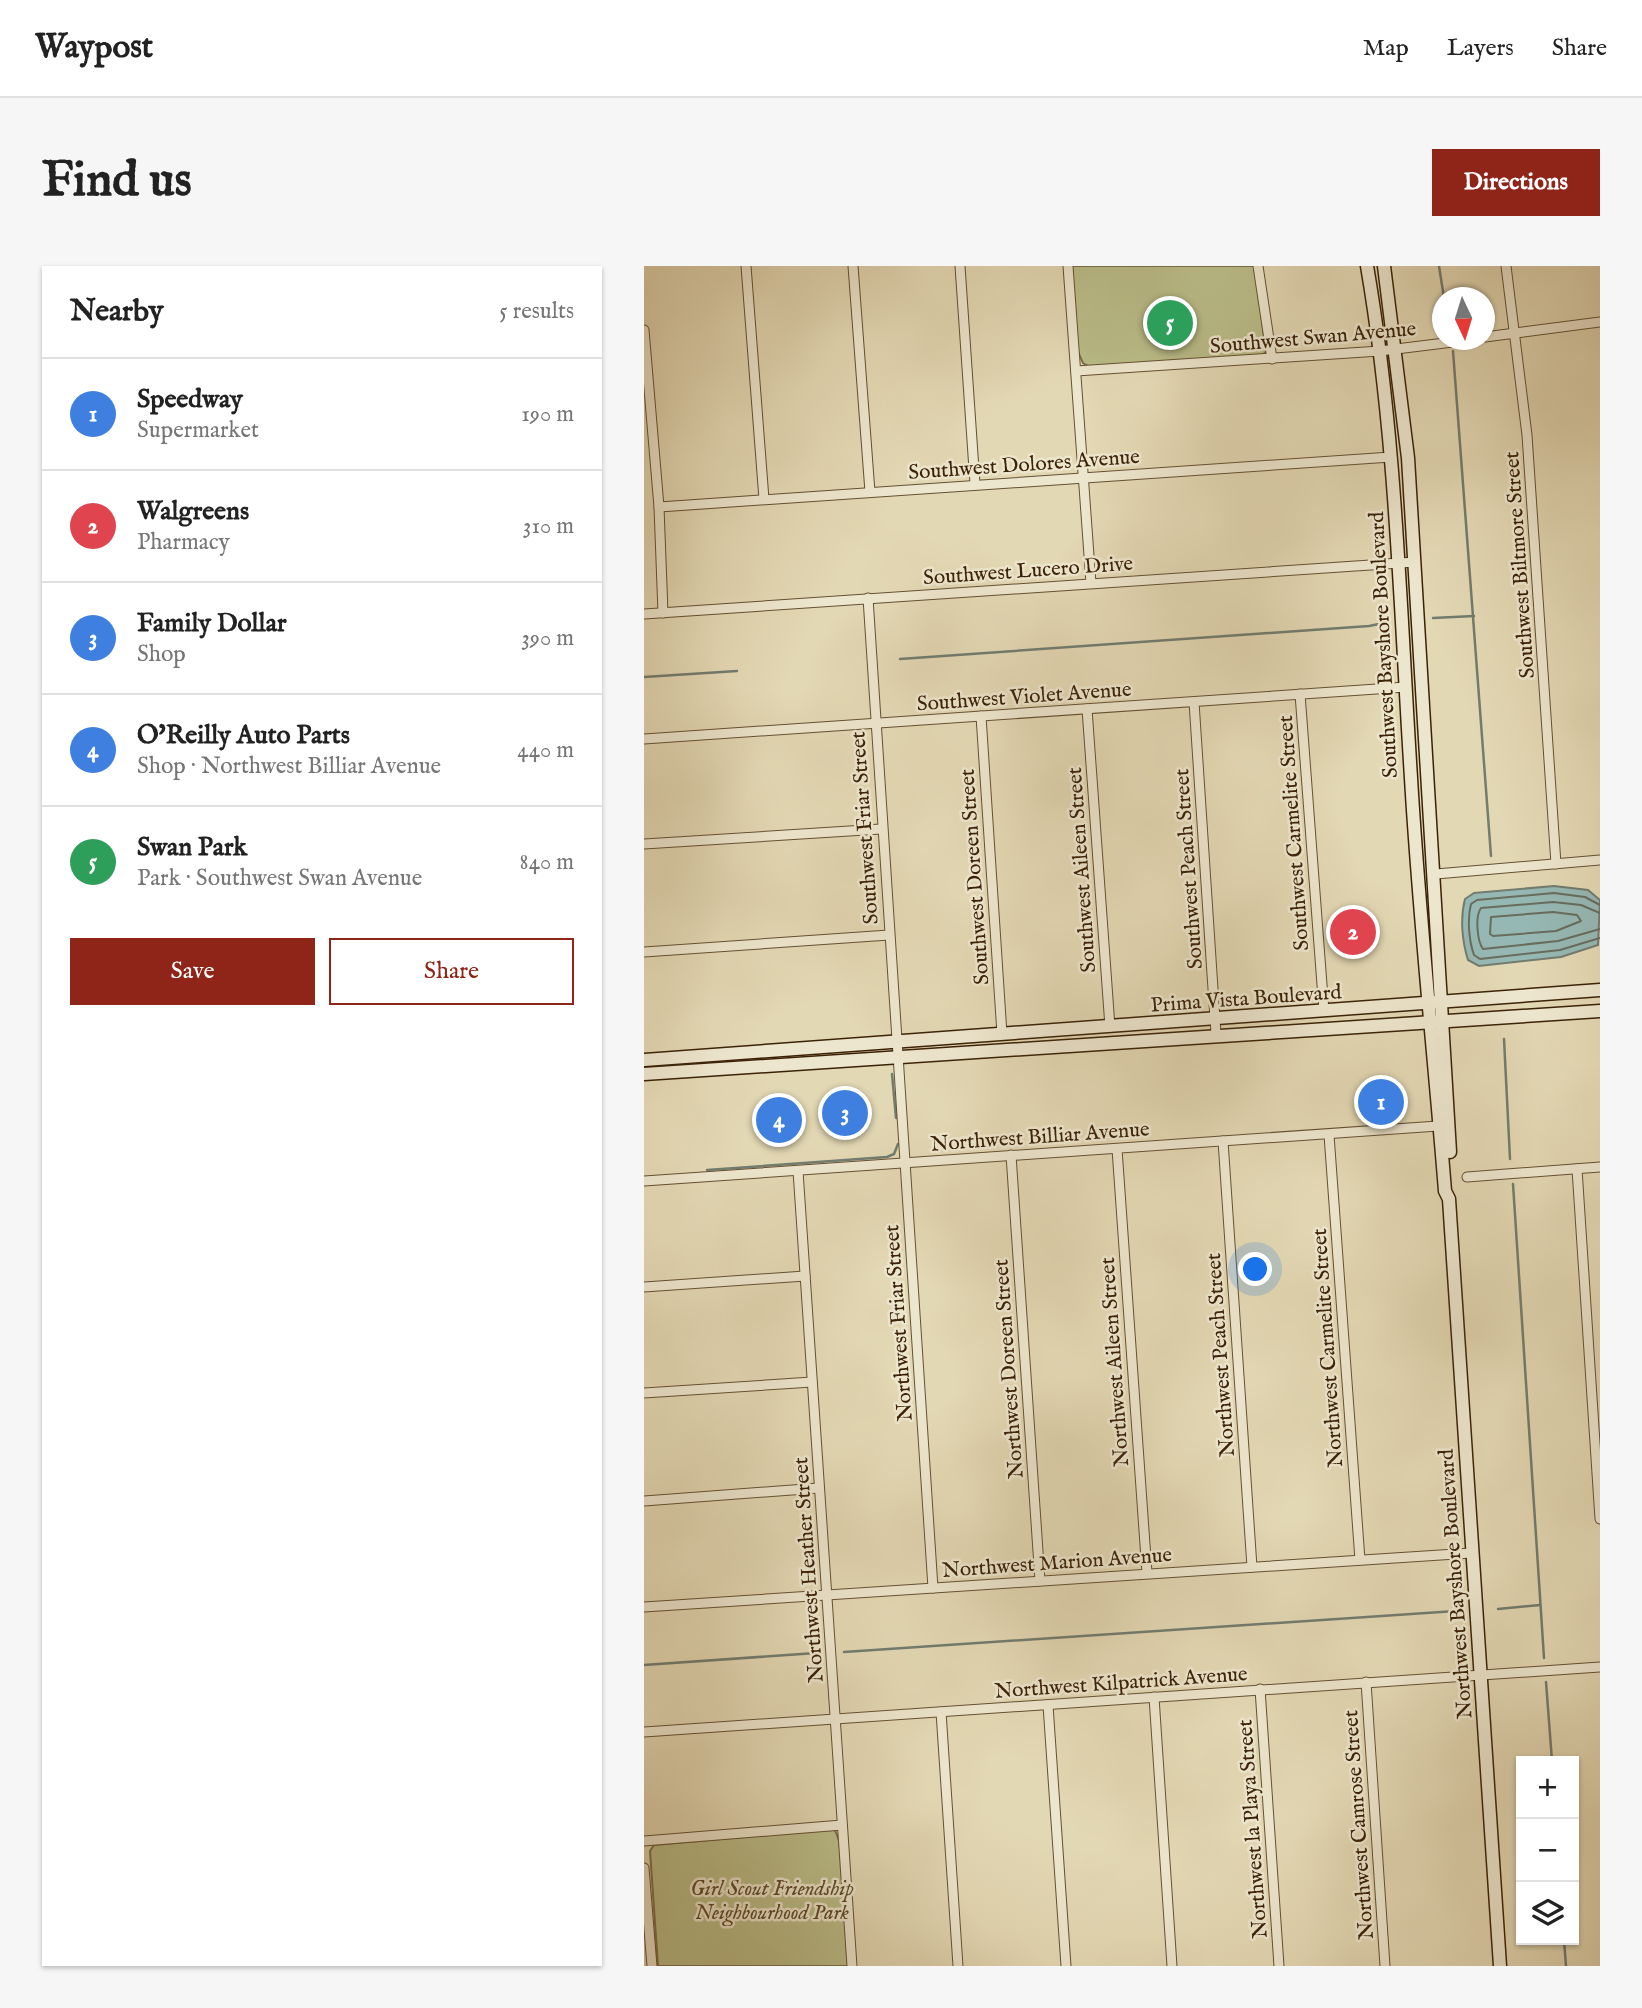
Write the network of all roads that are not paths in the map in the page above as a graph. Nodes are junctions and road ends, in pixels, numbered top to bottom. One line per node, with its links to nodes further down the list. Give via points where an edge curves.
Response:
1 (746, 266): 22 (street)
2 (853, 266): 21 (street)
3 (960, 266): 20 (street)
4 (1068, 266): 17 (street)
5 (1258, 266): 16 (street)
6 (1367, 266): 15 (main road, Southwest Bayshore Boulevard)
7 (1384, 266): 14 (main road, Southwest Bayshore Boulevard)
8 (1506, 266): 11 (street, Southwest Biltmore Street)
9 (1600, 322): 11 (street)
10 (644, 330): 23 (street)
11 (1516, 333): 12 (street); 44 (street, Southwest Biltmore Street)
12 (1495, 336)
13 (1432, 345): 14 (street, Southwest Swan Avenue)
14 (1396, 349): 15 (street, Southwest Swan Avenue); 24 (main road, Southwest Bayshore Boulevard)
15 (1380, 351): 16 (street, Southwest Swan Avenue); 18 (main road, Southwest Bayshore Boulevard)
16 (1272, 359): 17 (street, Southwest Swan Avenue)
17 (1076, 371): 19 (street)
18 (1391, 457): 19 (street, Southwest Dolores Avenue); 25 (main road, Southwest Bayshore Boulevard)
19 (1082, 477): 20 (street, Southwest Dolores Avenue); 26 (street)
20 (975, 484): 21 (street, Southwest Dolores Avenue)
21 (870, 492): 22 (street, Southwest Dolores Avenue)
22 (764, 499): 23 (street, Southwest Dolores Avenue)
23 (659, 507): 28 (street)
24 (1415, 562): 25 (street, Southwest Lucero Drive); 37 (main road, Southwest Bayshore Boulevard)
25 (1398, 564): 26 (street, Southwest Lucero Drive); 30 (main road, Southwest Bayshore Boulevard)
26 (1091, 583): 27 (street, Southwest Lucero Drive)
27 (868, 598): 28 (street, Southwest Lucero Drive); 36 (street, Southwest Friar Street)
28 (663, 613): 29 (street, Southwest Lucero Drive)
29 (644, 614)
30 (1404, 668): 31 (main road, Southwest Bayshore Boulevard); 37 (main road, via 1410,677 1414,724)
31 (1406, 687): 32 (street, Southwest Violet Avenue); 39 (main road, Southwest Bayshore Boulevard)
32 (1300, 694): 33 (street, Southwest Violet Avenue); 50 (street, Southwest Carmelite Street)
33 (1194, 702): 34 (street, Southwest Violet Avenue); 54 (street, Southwest Peach Street)
34 (1087, 709): 35 (street, Southwest Violet Avenue); 53 (street, Southwest Aileen Street)
35 (982, 716): 36 (street, Southwest Violet Avenue); 55 (street, Southwest Doreen Street)
36 (875, 723): 38 (street, Southwest Violet Avenue); 41 (street, Southwest Friar Street)
37 (1426, 737): 40 (main road, Southwest Bayshore Boulevard)
38 (644, 739)
39 (1409, 745): 40 (main road, via 1422,754 1425,802); 49 (main road, Southwest Bayshore Boulevard)
40 (1432, 810): 45 (main road, Southwest Bayshore Boulevard)
41 (881, 829): 42 (street); 46 (street, Southwest Friar Street)
42 (644, 844)
43 (1600, 860): 44 (street)
44 (1556, 864): 45 (street)
45 (1436, 874): 49 (main road, Southwest Bayshore Boulevard)
46 (889, 935): 47 (street); 56 (street, Southwest Friar Street)
47 (644, 951)
48 (1600, 990): 49 (main road, Prima Vista Boulevard)
49 (1436, 1004): 50 (main road, Prima Vista Boulevard); 52 (main road, Southwest Bayshore Boulevard)
50 (1324, 1011): 54 (main road, Prima Vista Boulevard)
51 (1600, 1011): 52 (main road, Prima Vista Boulevard)
52 (1436, 1022): 54 (main road, Prima Vista Boulevard); 59 (main road, Northwest Bayshore Boulevard); 70 (main road, Northwest Bayshore Boulevard, via 1453,1191)
53 (1110, 1027): 54 (main road, Prima Vista Boulevard); 55 (main road, Prima Vista Boulevard)
54 (1216, 1028): 56 (main road, Prima Vista Boulevard)
55 (1002, 1034): 56 (main road, Prima Vista Boulevard)
56 (896, 1049): 57 (main road); 58 (main road); 64 (street, Northwest Friar Street)
57 (644, 1060)
58 (644, 1074)
59 (1438, 1126): 60 (street, Northwest Billiar Avenue); 70 (main road, Northwest Bayshore Boulevard)
60 (1329, 1135): 61 (street, Northwest Billiar Avenue); 79 (street, Northwest Carmelite Street)
61 (1223, 1141): 62 (street, Northwest Billiar Avenue); 80 (street, Northwest Peach Street)
62 (1117, 1149): 63 (street, Northwest Billiar Avenue); 81 (street, Northwest Aileen Street)
63 (1010, 1155): 64 (street, Northwest Billiar Avenue); 82 (street, Northwest Doreen Street)
64 (905, 1163): 67 (street, Northwest Billiar Avenue); 83 (street, Northwest Friar Street)
65 (1600, 1167): 66 (street)
66 (1577, 1169): 68 (street); 77 (street)
67 (798, 1171): 69 (street, Northwest Billiar Avenue); 71 (street, Northwest Heather Street)
68 (1467, 1177)
69 (644, 1181)
70 (1449, 1199): 78 (main road, Northwest Bayshore Boulevard)
71 (804, 1276): 72 (street); 73 (street, Northwest Heather Street)
72 (644, 1287)
73 (812, 1382): 74 (street); 75 (street, Northwest Heather Street)
74 (644, 1393)
75 (819, 1488): 76 (street); 84 (street, Northwest Heather Street)
76 (644, 1501)
77 (1600, 1519)
78 (1471, 1553): 79 (street, Northwest Marion Avenue); 87 (main road, Northwest Bayshore Boulevard)
79 (1360, 1560): 80 (street, Northwest Marion Avenue)
80 (1252, 1567): 81 (street, Northwest Marion Avenue)
81 (1147, 1573): 82 (street, Northwest Marion Avenue)
82 (1040, 1581): 83 (street, Northwest Marion Avenue)
83 (933, 1588): 84 (street, Northwest Marion Avenue)
84 (827, 1595): 85 (street, Northwest Marion Avenue); 93 (street, Northwest Heather Street)
85 (644, 1607)
86 (1600, 1667): 87 (street, Northwest Kilpatrick Avenue)
87 (1480, 1675): 88 (street, Northwest Kilpatrick Avenue); 105 (main road, Northwest Bayshore Boulevard)
88 (1366, 1682): 89 (street, Northwest Kilpatrick Avenue); 104 (street, Northwest Camrose Street)
89 (1260, 1689): 90 (street, Northwest Kilpatrick Avenue); 103 (street, Northwest la Playa Street)
90 (1154, 1697): 91 (street, Northwest Kilpatrick Avenue); 102 (street)
91 (1048, 1705): 92 (street, Northwest Kilpatrick Avenue); 101 (street)
92 (941, 1712): 93 (street, Northwest Kilpatrick Avenue); 100 (street)
93 (835, 1718): 94 (street, Northwest Kilpatrick Avenue); 95 (street, Northwest Heather Street)
94 (644, 1732)
95 (842, 1825): 96 (street); 99 (street, Northwest Heather Street)
96 (644, 1840)
97 (644, 1868): 98 (street)
98 (652, 1966)
99 (852, 1966)
100 (958, 1966)
101 (1066, 1966)
102 (1172, 1966)
103 (1279, 1966)
104 (1385, 1966)
105 (1500, 1966)

